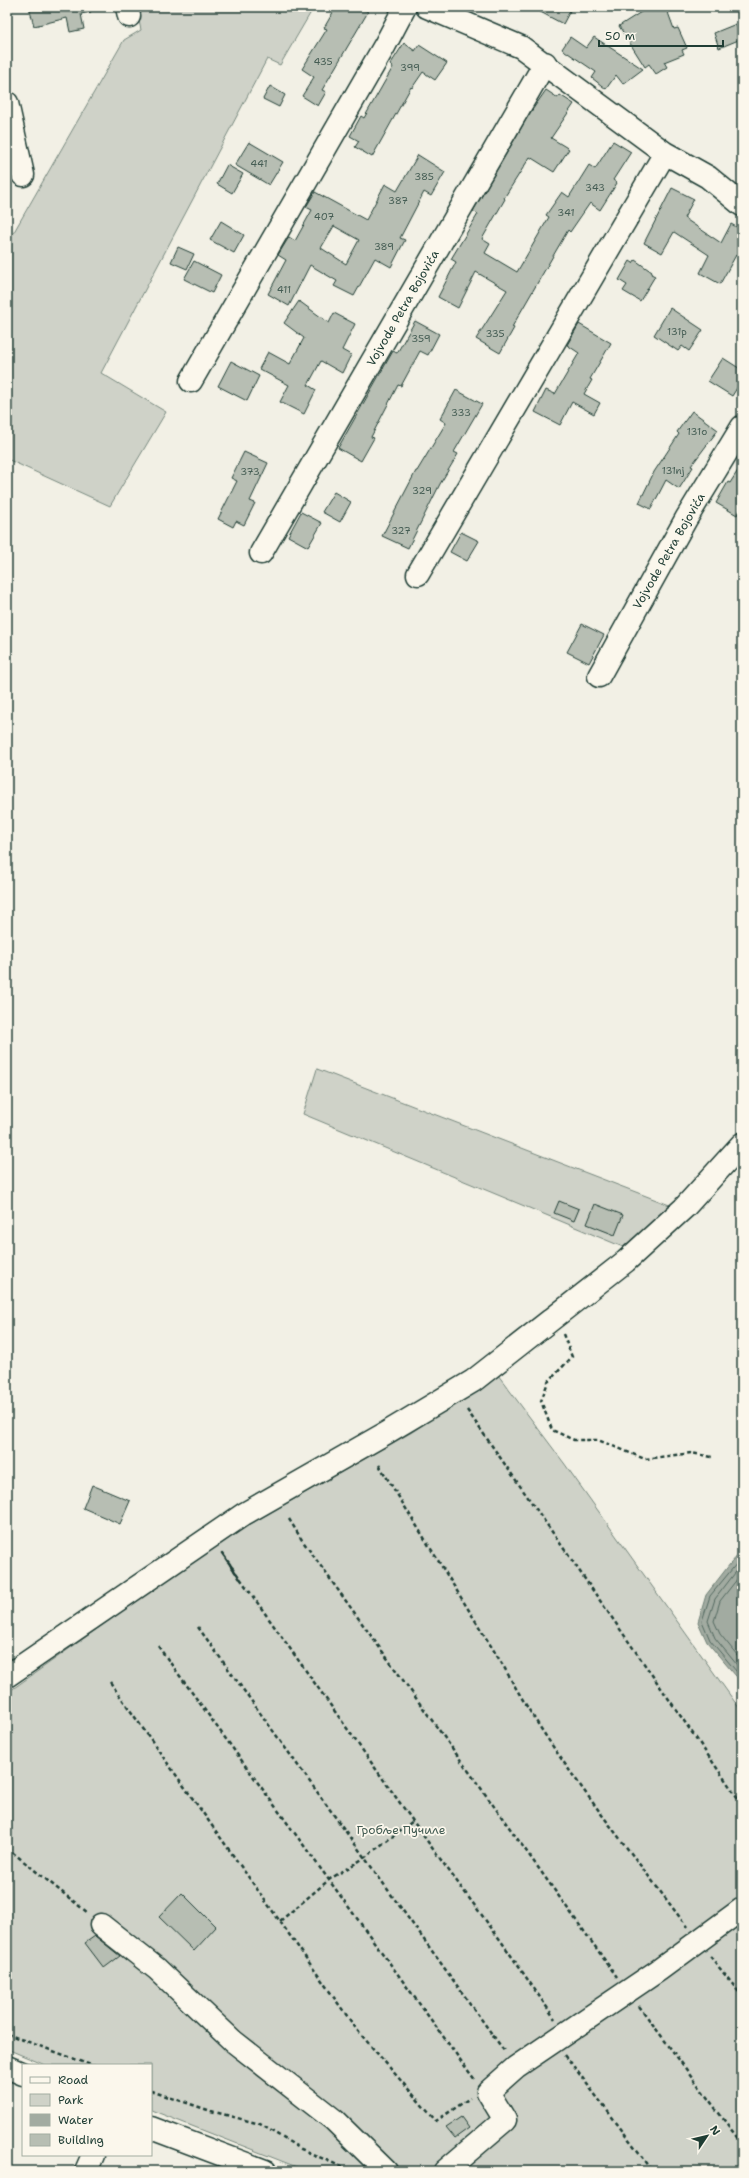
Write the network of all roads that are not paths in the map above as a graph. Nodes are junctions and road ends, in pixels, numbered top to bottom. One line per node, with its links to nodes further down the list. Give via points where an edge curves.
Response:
1 (405, 7): 8 (street)
2 (427, 7): 3 (street, via 521,47)
3 (545, 63): 5 (street); 10 (street, Vojvode Petra Bojovića)
4 (7, 103): 6 (street)
5 (665, 153): 7 (street, via 708,177); 11 (street)
6 (23, 175)
7 (742, 205)
8 (191, 380)
9 (742, 427): 12 (street, Vojvode Petra Bojovića, via 686,519)
10 (261, 553)
11 (418, 574)
12 (599, 676)
13 (742, 1144): 14 (street, via 684,1208 626,1261 555,1314 473,1381 244,1514)
14 (7, 1676)
15 (742, 1909): 24 (street, via 628,1992 516,2067 488,2092 505,2120)
16 (101, 1925): 23 (street, via 157,1969 233,2041 334,2120)
17 (7, 2067): 18 (street)
18 (22, 2074)
19 (152, 2128): 22 (street)
20 (93, 2156): 21 (street)
21 (86, 2171)
22 (265, 2171)
23 (386, 2171)
24 (445, 2171)

